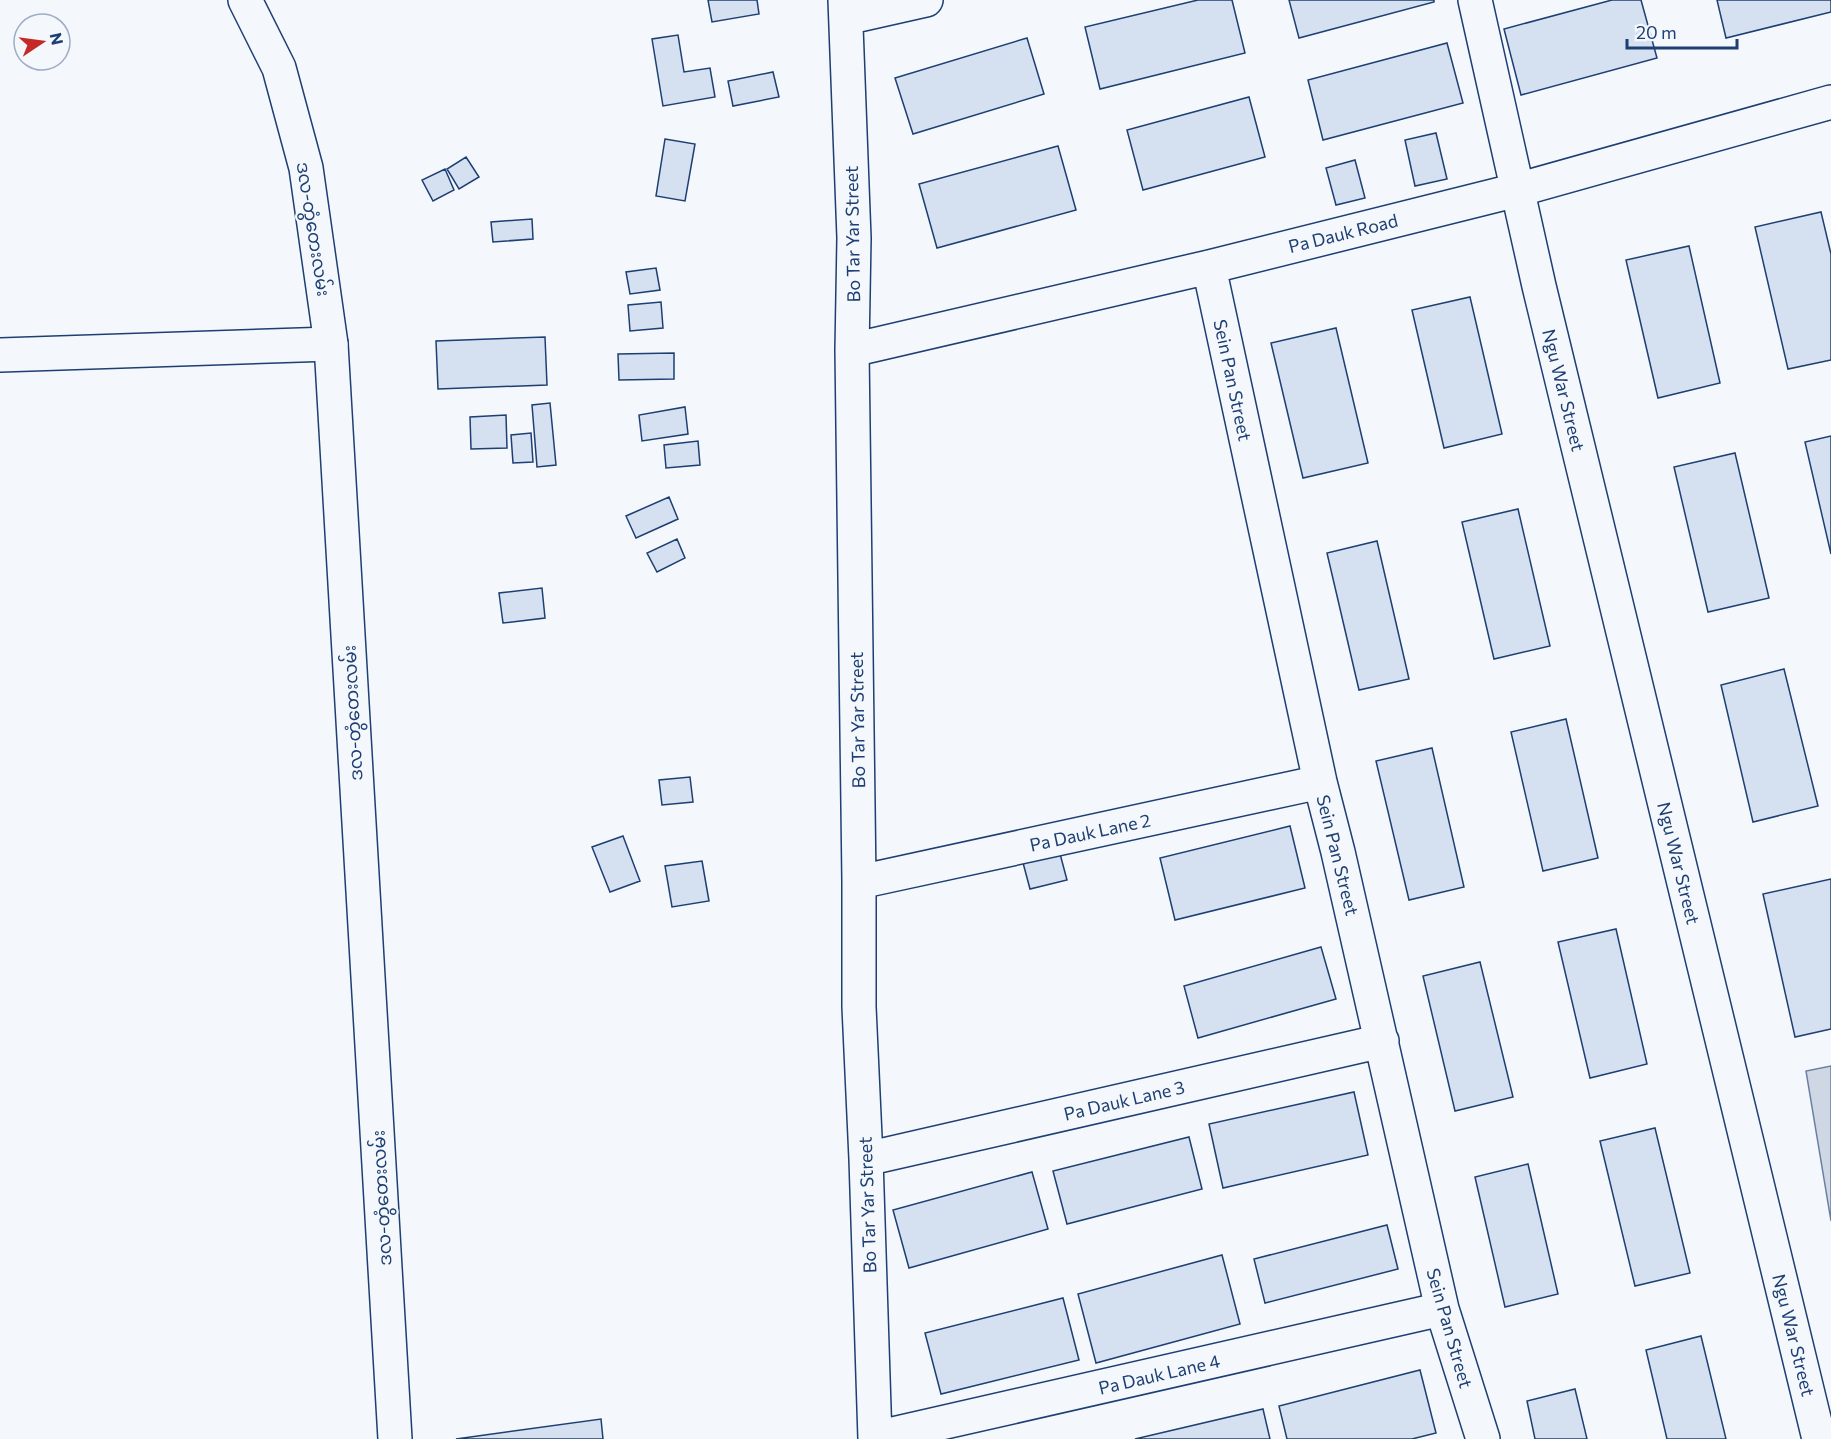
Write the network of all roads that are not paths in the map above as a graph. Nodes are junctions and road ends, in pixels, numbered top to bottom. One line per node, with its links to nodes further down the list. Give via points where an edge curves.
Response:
1 (246, 0): 8 (street, ဒလ-တွံတေးလမ်း, via 279,68 306,168)
2 (926, 0): 4 (street)
3 (1475, 0): 6 (street, Ngu War Street)
4 (846, 9): 9 (street, Bo Tar Yar Street, via 854,238)
5 (1831, 102): 6 (street, Pa Dauk Road)
6 (1517, 190): 7 (street, Pa Dauk Road); 19 (street, Ngu War Street)
7 (1209, 267): 9 (street, Pa Dauk Road); 11 (street, Sein Pan Street)
8 (331, 344): 10 (street); 16 (street, ဒလ-တွံတေးလမ်း)
9 (852, 350): 12 (street, Bo Tar Yar Street)
10 (0, 355)
11 (1320, 782): 12 (street, Pa Dauk Lane 2); 13 (street, Sein Pan Street)
12 (859, 882): 14 (street, Bo Tar Yar Street, via 859,1007)
13 (1382, 1041): 14 (street, Pa Dauk Lane 3); 15 (street, Sein Pan Street)
14 (866, 1159): 17 (street, Bo Tar Yar Street)
15 (1442, 1309): 17 (street, Pa Dauk Lane 4); 18 (street, Sein Pan Street)
16 (395, 1439)
17 (875, 1439)
18 (1483, 1439)
19 (1819, 1439)

